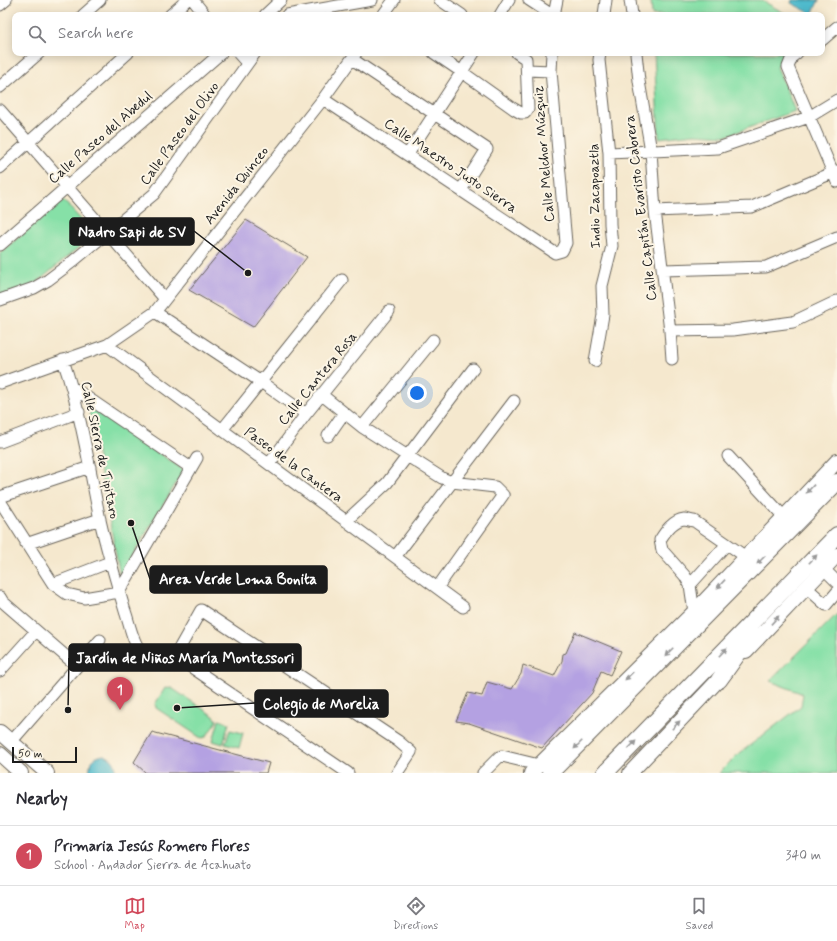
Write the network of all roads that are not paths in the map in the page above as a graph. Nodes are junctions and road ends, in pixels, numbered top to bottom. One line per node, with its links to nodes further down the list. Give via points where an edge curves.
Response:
1 (6, 0): 14 (street)
2 (100, 0): 15 (street)
3 (187, 0): 16 (street)
4 (193, 0): 17 (street)
5 (281, 0): 18 (street)
6 (372, 0): 19 (street)
7 (394, 0): 20 (street)
8 (440, 0): 21 (street)
9 (509, 0): 22 (street)
10 (529, 0): 23 (street)
11 (557, 0): 24 (street)
12 (606, 0): 25 (street)
13 (630, 0): 26 (street)
14 (0, 5)
15 (86, 12)
16 (173, 12)
17 (203, 12)
18 (268, 12)
19 (305, 12)
20 (385, 12)
21 (458, 12)
22 (502, 12)
23 (548, 12)
24 (554, 12)
25 (604, 12)
26 (632, 12)
27 (837, 27): 28 (street)
28 (825, 37)
29 (36, 56): 45 (street)
30 (125, 56): 51 (street)
31 (218, 56): 57 (street, Calle Paseo del Abedul)
32 (240, 56): 42 (street)
33 (252, 56): 42 (street, Calle Paseo del Olivo)
34 (354, 56): 46 (street, Avenida Quinceo); 49 (street)
35 (438, 56): 44 (street)
36 (472, 56): 44 (street)
37 (552, 56): 43 (street, Calle Melchor Múzquiz)
38 (600, 56): 53 (street, Indio Zacapoaztla)
39 (636, 56): 52 (street, Calle Capitán Evaristo Cabrera)
40 (793, 56): 50 (street, via 788,67)
41 (524, 61): 43 (street); 44 (street, via 528,109 525,113 514,109)
42 (247, 64): 60 (street, Calle Paseo del Olivo, via 154,194)
43 (551, 71): 63 (street, Calle Melchor Múzquiz, via 566,243)
44 (462, 72): 49 (street)
45 (0, 87)
46 (323, 99): 54 (street, Calle Maestro Justo Sierra); 66 (street, Avenida Quinceo)
47 (837, 100): 50 (street)
48 (0, 110): 51 (street)
49 (434, 114): 54 (street); 58 (street, via 487,150)
50 (809, 117): 52 (street, via 718,148); 56 (street)
51 (28, 143): 55 (street); 57 (street)
52 (650, 151): 53 (street); 59 (street, Calle Capitán Evaristo Cabrera)
53 (609, 153): 76 (street, Indio Zacapoaztla, via 612,246 602,286 603,315)
54 (408, 154): 58 (street, Calle Maestro Justo Sierra)
55 (0, 168)
56 (836, 175): 59 (street, via 752,207)
57 (66, 186): 60 (street); 62 (street, Calle Paseo del Abedul)
58 (461, 190): 63 (street, Calle Maestro Justo Sierra, via 556,253)
59 (655, 211): 64 (street, Calle Capitán Evaristo Cabrera)
60 (107, 233): 66 (street); 67 (street, Calle Paseo del Olivo, via 48,280)
61 (837, 237): 64 (street, via 766,267)
62 (0, 245)
63 (562, 251)
64 (663, 270): 71 (street, Calle Capitán Evaristo Cabrera)
65 (342, 280): 78 (street)
66 (165, 299): 70 (street, Avenida Quinceo)
67 (0, 300)
68 (837, 301): 71 (street, via 793,322 733,330)
69 (389, 311): 81 (street, Calle Cantera Rosa)
70 (155, 312): 73 (street, Avenida Quinceo); 78 (street)
71 (670, 331): 75 (street, Calle Capitán Evaristo Cabrera)
72 (433, 340): 86 (street)
73 (107, 345): 74 (street, Avenida Quinceo); 87 (street, Paseo de la Cantera)
74 (64, 360): 79 (street, Avenida Quinceo); 80 (street, Calle Sierra de Tipitaro)
75 (672, 360)
76 (595, 361)
77 (473, 369): 91 (street)
78 (261, 382): 85 (street); 87 (street)
79 (0, 383)
80 (72, 387): 83 (street, Calle Sierra de Tipitaro); 96 (street)
81 (322, 395): 84 (street); 85 (street, Calle Cantera Rosa)
82 (514, 401): 97 (street)
83 (79, 412): 89 (street); 95 (street, Calle Sierra de Tipitaro)
84 (344, 413): 86 (street); 88 (street)
85 (306, 414): 94 (street, Calle Cantera Rosa)
86 (362, 427): 91 (street)
87 (222, 430): 94 (street, Paseo de la Cantera)
88 (328, 436)
89 (0, 442)
90 (728, 456): 102 (street)
91 (407, 457): 97 (street); 104 (street, via 387,483)
92 (197, 458): 96 (street)
93 (837, 461): 102 (main road, one-way to 102)
94 (268, 464): 104 (street, Paseo de la Cantera)
95 (90, 467): 99 (street); 103 (street, Calle Sierra de Tipitaro)
96 (191, 468): 118 (street)
97 (452, 482): 110 (street); 117 (street, via 495,487 503,495)
98 (837, 482): 101 (highway)
99 (0, 497)
100 (0, 500): 106 (street)
101 (819, 501): 108 (highway); 133 (highway, one-way to 133)
102 (784, 516): 108 (main road)
103 (100, 519): 106 (street); 111 (street, Calle Sierra de Tipitaro)
104 (346, 521): 110 (street, Paseo de la Cantera)
105 (837, 534): 120 (highway, one-way to 105)
106 (26, 544): 114 (street)
107 (727, 544): 108 (street); 115 (street); 115 (street, via 694,521 684,519 675,522 665,531 660,540 662,550)
108 (748, 555): 123 (main road, one-way to 123)
109 (837, 555): 112 (main road)
110 (395, 557): 117 (street, Paseo de la Cantera)
111 (110, 562): 114 (street); 118 (street, Calle Sierra de Tipitaro)
112 (824, 569): 113 (street); 116 (main road)
113 (837, 582)
114 (53, 584): 118 (street, via 67,594 84,598)
115 (690, 585): 123 (street)
116 (806, 587): 119 (street, via 826,605); 129 (main road, one-way to 116)
117 (437, 588): 122 (street, Paseo de la Cantera)
118 (119, 592): 126 (street, Calle Sierra de Tipitaro, via 140,650 158,660)
119 (837, 592)
120 (778, 596): 129 (highway); 139 (highway, one-way to 120)
121 (2, 600): 124 (street)
122 (463, 606)
123 (694, 612): 133 (main road, one-way to 133)
124 (36, 631): 127 (street); 128 (street)
125 (100, 640): 127 (street)
126 (175, 656): 136 (street); 137 (street, via 201,610 398,741 411,752)
127 (77, 666): 131 (street)
128 (0, 671)
129 (719, 680): 140 (main road, one-way to 129)
130 (0, 732): 131 (main road)
131 (11, 742): 135 (main road)
132 (0, 754): 134 (main road)
133 (540, 770): 138 (street, via 502,756)
134 (22, 773)
135 (46, 773)
136 (348, 773)
137 (397, 773)
138 (482, 773)
139 (605, 773)
140 (630, 773)

